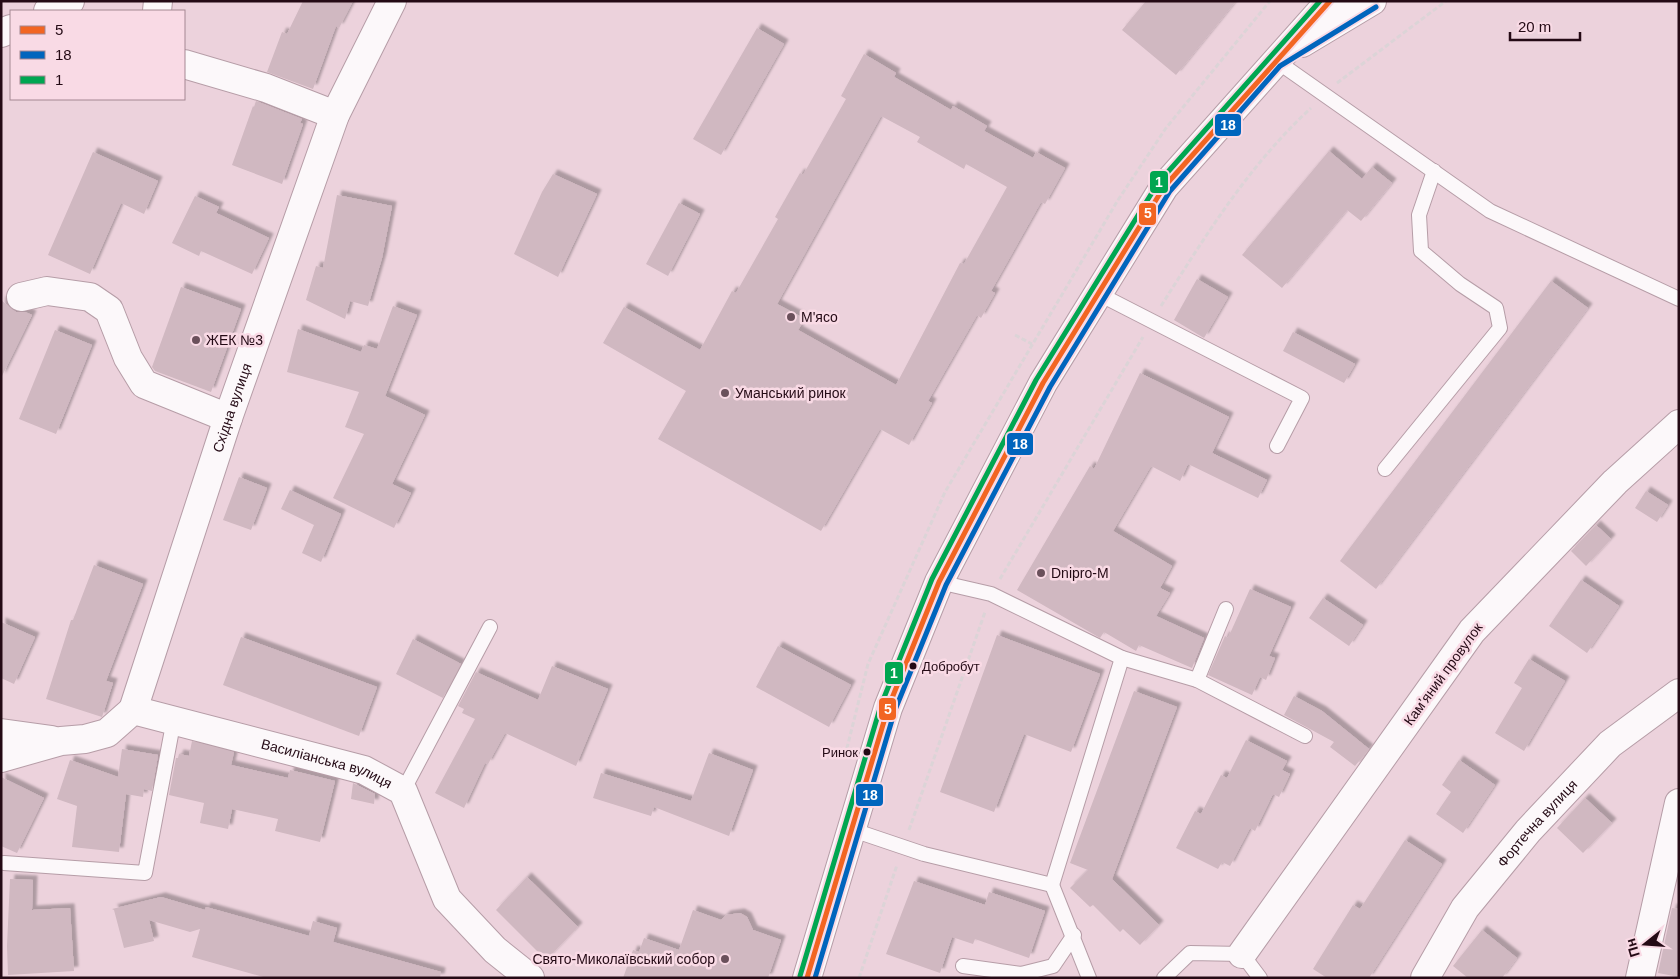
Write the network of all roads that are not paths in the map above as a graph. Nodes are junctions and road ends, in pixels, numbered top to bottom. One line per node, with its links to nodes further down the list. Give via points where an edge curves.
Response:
1 (70, 1): 5 (street)
2 (392, 1): 8 (street, Східна вулиця)
3 (1330, 1): 6 (street)
4 (1372, 1): 6 (street)
5 (50, 10)
6 (1275, 60): 9 (lane); 10 (street, via 1164,187)
7 (185, 64): 8 (street, via 266,88)
8 (335, 115): 13 (street, Східна вулиця)
9 (1434, 172): 12 (lane, via 1490,211); 16 (lane, via 1419,216 1421,251 1460,284 1496,308 1500,328)
10 (1097, 293): 15 (lane, via 1302,398); 17 (street, via 1043,383)
11 (21, 297): 13 (street, via 47,292 90,298 109,310 128,358 144,384)
12 (1679, 299)
13 (228, 418): 23 (street, Східна вулиця)
14 (1679, 424): 35 (street, Камʼяний провулок, via 1615,482 1472,631)
15 (1277, 446)
16 (1385, 469)
17 (938, 582): 20 (lane, via 991,594); 31 (street, via 888,708)
18 (1226, 609): 21 (lane)
19 (490, 626): 29 (lane)
20 (1122, 658): 21 (lane); 33 (lane)
21 (1198, 680): 26 (lane)
22 (1679, 692): 42 (street, Фортечна вулиця, via 1610,744 1528,832 1465,908)
23 (133, 710): 24 (street, Василіанська вулиця); 27 (street, via 107,732 86,739)
24 (174, 719): 29 (street, Василіанська вулиця, via 364,770); 32 (lane, via 145,873)
25 (1, 733): 27 (street)
26 (1305, 736)
27 (60, 741): 28 (street)
28 (1, 758)
29 (403, 791): 37 (street, Василіанська вулиця, via 447,899 495,950)
30 (1679, 803): 43 (street)
31 (850, 829): 33 (lane, via 924,854); 38 (street)
32 (4, 863)
33 (1052, 885): 34 (lane)
34 (1074, 934): 36 (lane, via 1053,966 1021,974); 39 (lane)
35 (1242, 954): 40 (lane, via 1190,953); 41 (lane)
36 (963, 966)
37 (530, 978)
38 (807, 978)
39 (1089, 978)
40 (1164, 978)
41 (1260, 978)
42 (1425, 978)
43 (1640, 978)

